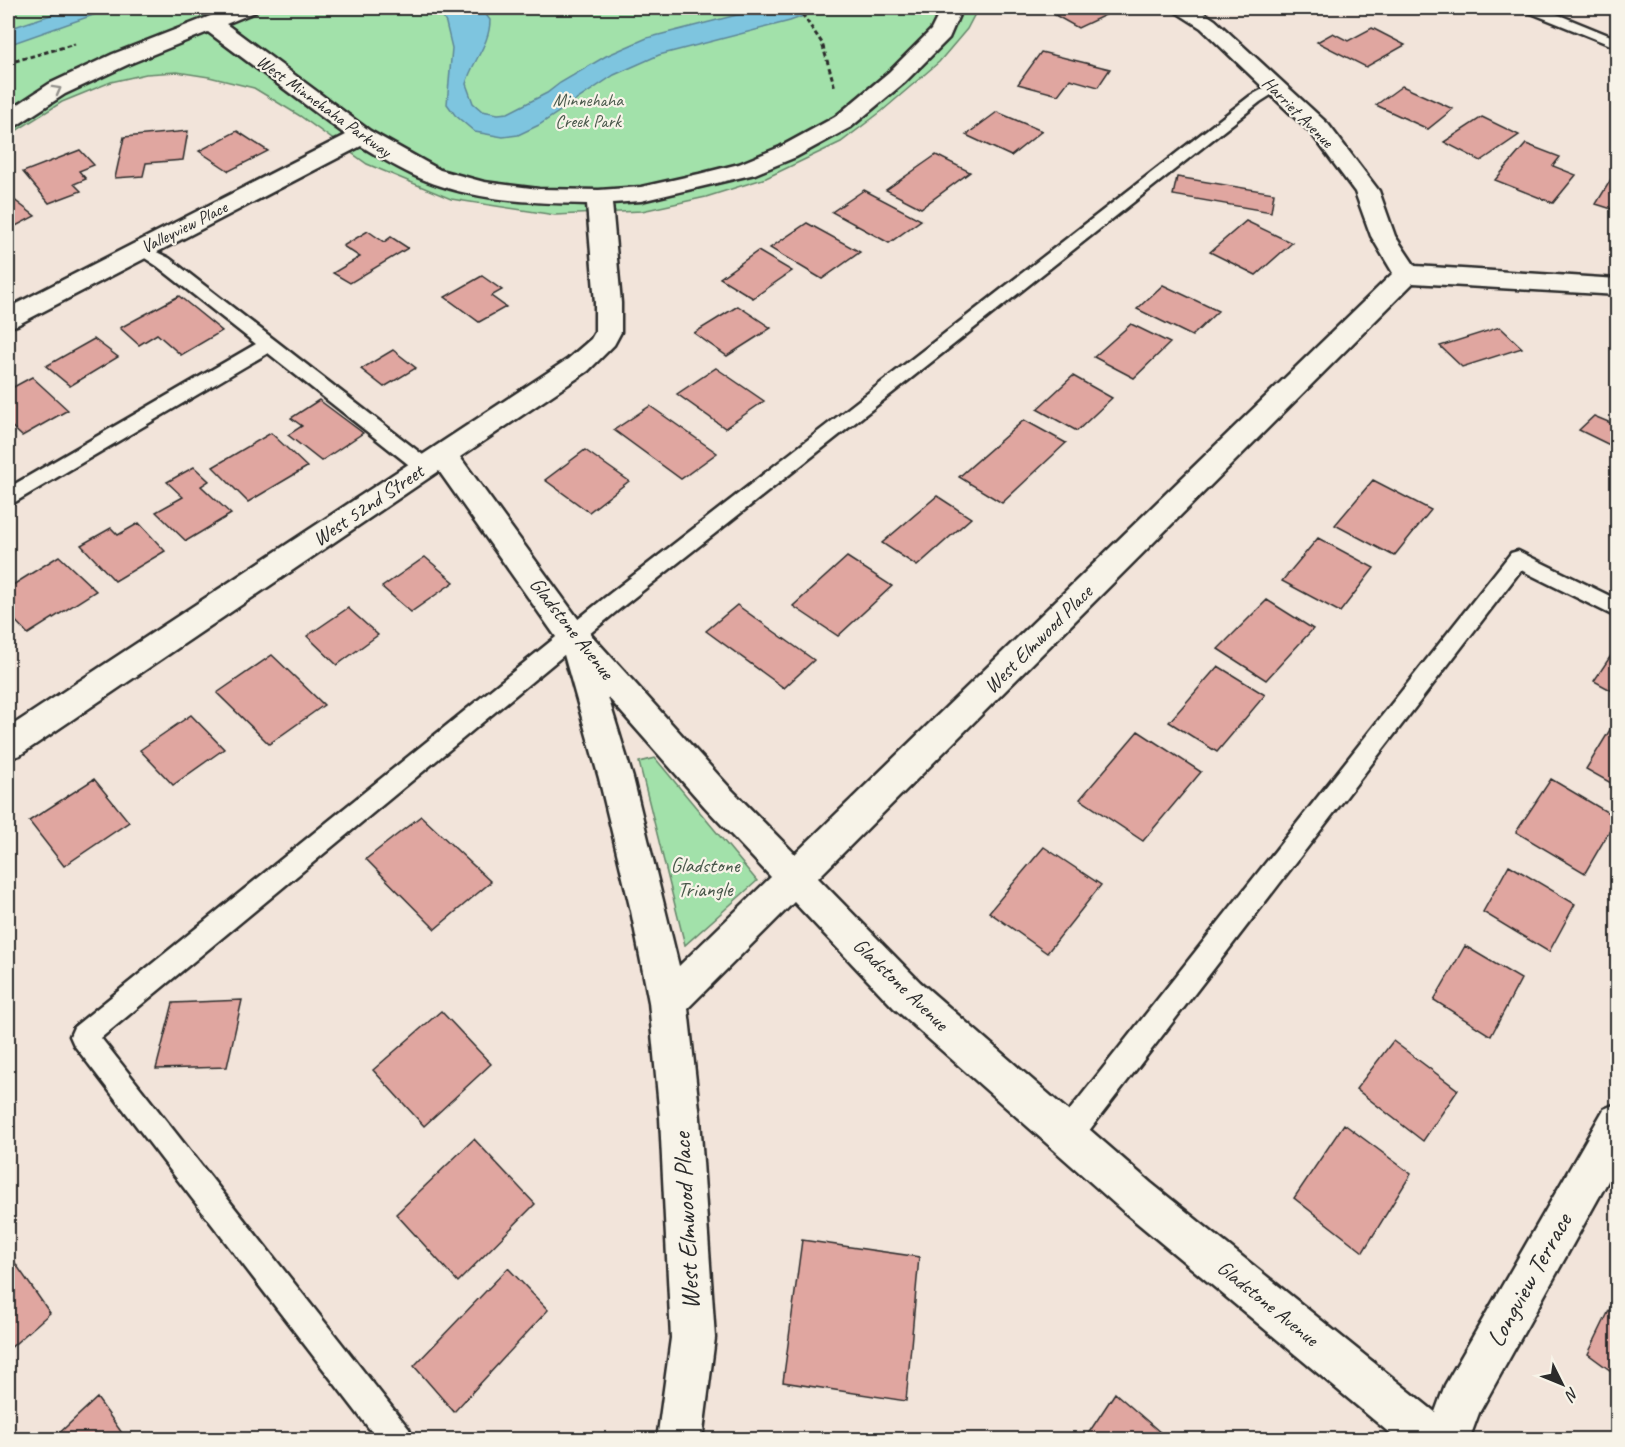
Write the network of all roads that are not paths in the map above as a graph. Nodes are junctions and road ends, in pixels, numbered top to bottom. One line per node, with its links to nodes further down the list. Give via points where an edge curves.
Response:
1 (248, 8): 5 (street)
2 (952, 8): 10 (street, West Minnehaha Parkway, via 941,33 897,77 843,122 788,152 747,169 701,181)
3 (1183, 8): 7 (street, Harriet Avenue, via 1208,24)
4 (1531, 8): 6 (lane)
5 (210, 23): 8 (street, one-way to 5, via 57,89); 9 (street, West Minnehaha Parkway)
6 (1617, 44)
7 (1274, 88): 12 (street, Harriet Avenue, via 1320,129 1368,191 1383,236); 19 (lane)
8 (8, 121)
9 (362, 136): 10 (street, West Minnehaha Parkway, via 432,175 483,189); 11 (street, Valleyview Place)
10 (599, 198): 16 (street, West 52nd Street, via 608,303 608,332 601,345 578,365)
11 (140, 249): 14 (street, Valleyview Place); 15 (lane, via 163,262)
12 (1407, 274): 13 (street); 21 (street, West Elmwood Place)
13 (1617, 287)
14 (8, 319)
15 (267, 346): 16 (lane); 17 (lane)
16 (434, 461): 19 (street, Gladstone Avenue); 20 (street, West 52nd Street)
17 (8, 497)
18 (1617, 610): 24 (lane, via 1518,559)
19 (573, 636): 21 (street, Gladstone Avenue); 22 (street, West Elmwood Place, via 616,778); 25 (lane, via 83,1036)
20 (8, 745)
21 (795, 879): 22 (street, West Elmwood Place); 24 (street, Gladstone Avenue, via 907,995)
22 (668, 1002): 26 (street, West Elmwood Place, via 680,1118 693,1338)
23 (1617, 1123): 28 (street, Longview Terrace, via 1461,1401)
24 (1068, 1135): 27 (street, Gladstone Avenue, via 1137,1197)
25 (398, 1440)
26 (679, 1440)
27 (1434, 1440)
28 (1446, 1440)

